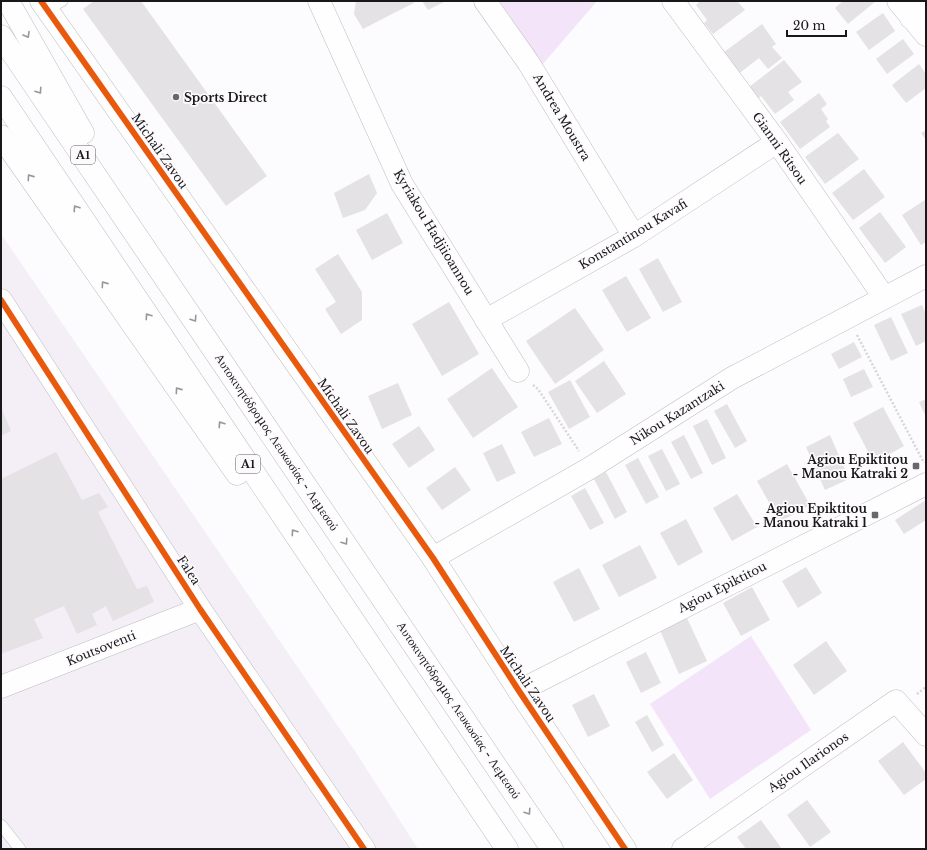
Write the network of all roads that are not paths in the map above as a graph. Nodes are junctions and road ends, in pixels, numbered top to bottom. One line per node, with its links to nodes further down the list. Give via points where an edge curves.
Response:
1 (8, 1): 15 (main road, one-way to 15)
2 (319, 1): 19 (main road, Kyriakou Hadjiioannou, via 402,184)
3 (485, 1): 14 (main road, Andrea Moustra, via 528,62)
4 (673, 1): 13 (main road, Gianni Ritsou)
5 (898, 1): 8 (main road)
6 (926, 1): 8 (main road)
7 (50, 4): 22 (main road, Michali Zavou)
8 (911, 18): 9 (main road)
9 (926, 35)
10 (1, 36): 15 (main road, Αυτοκινητόδρομος Λευκωσίας - Λεμεσού / A1, one-way to 15)
11 (1, 97): 28 (main road, A1, one-way to 11)
12 (1, 136): 28 (main road, one-way to 12, via 409,720)
13 (777, 142): 14 (main road, Konstantinou Kavafi); 17 (main road, Gianni Ritsou)
14 (634, 236): 19 (main road, Konstantinou Kavafi)
15 (164, 275): 32 (main road, Αυτοκινητόδρομος Λευκωσίας - Λεμεσού / A1, one-way to 32)
16 (926, 276): 17 (main road, Nikou Kazantzaki)
17 (884, 297): 22 (main road, Nikou Kazantzaki, via 732,378 590,468)
18 (1, 300): 23 (main road, Falea)
19 (486, 320): 20 (main road, Kyriakou Hadjiioannou)
20 (518, 371)
21 (926, 484): 25 (main road, Agiou Epiktitou)
22 (433, 558): 25 (main road, Michali Zavou)
23 (200, 608): 24 (main road, Koutsoventi); 30 (main road, Falea)
24 (1, 687)
25 (519, 690): 33 (main road, Michali Zavou)
26 (926, 735): 34 (main road, Agiou Ilarionos, via 896,700)
27 (1, 825): 29 (lane)
28 (495, 831): 31 (main road, A1)
29 (20, 849)
30 (364, 849)
31 (507, 849)
32 (552, 849)
33 (625, 849)
34 (683, 849)

